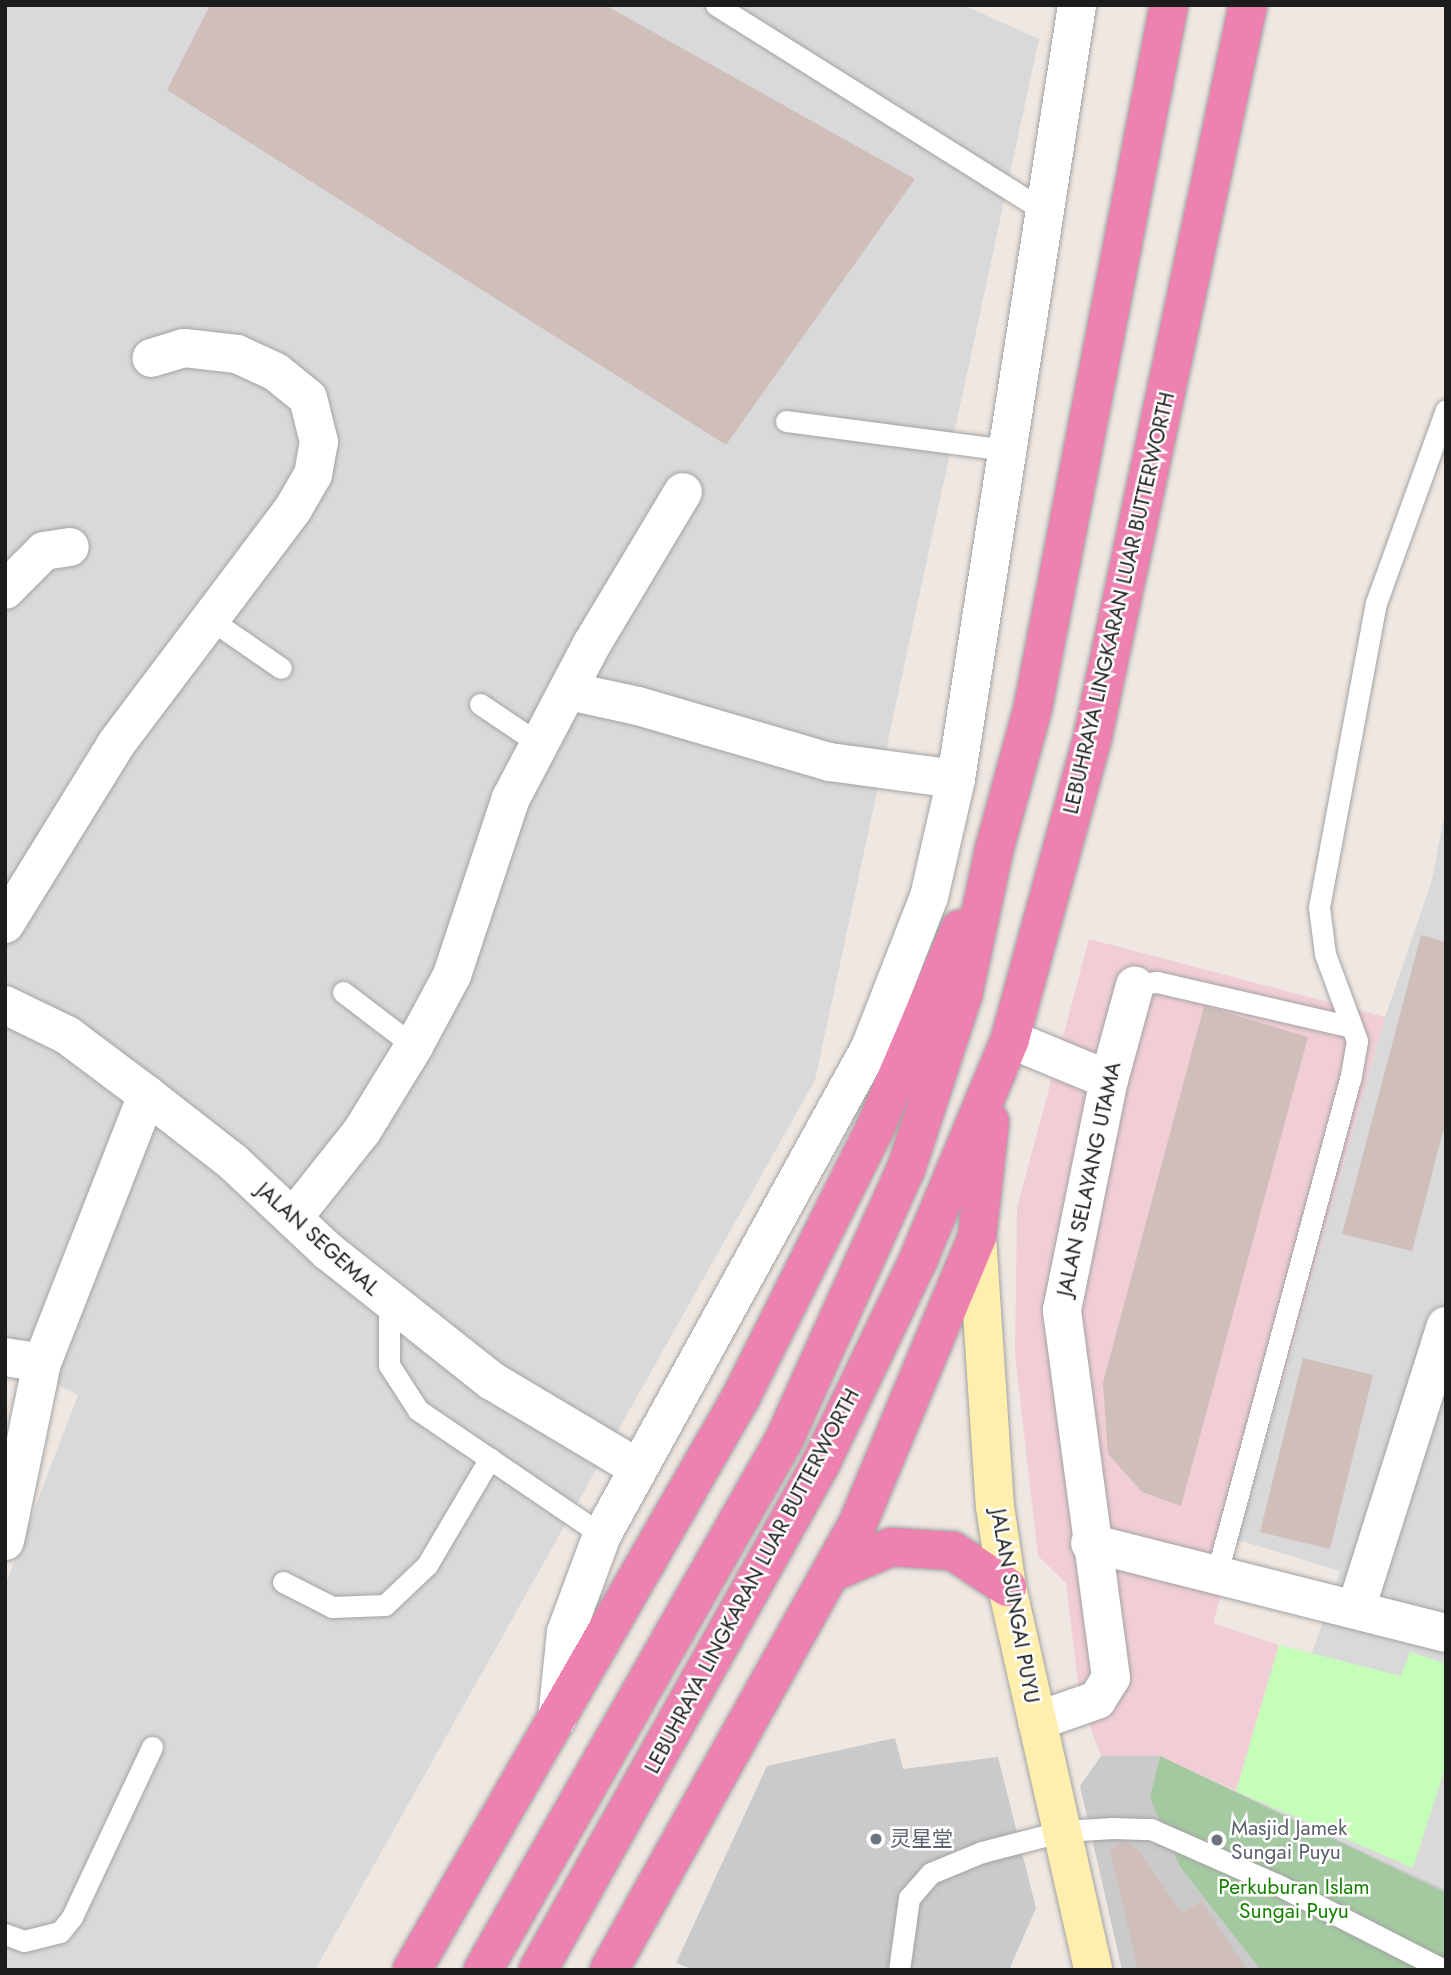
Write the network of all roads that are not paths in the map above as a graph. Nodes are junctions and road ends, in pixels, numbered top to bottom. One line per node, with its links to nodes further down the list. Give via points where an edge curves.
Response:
1 (716, 5): 5 (lane)
2 (1077, 5): 5 (street)
3 (1169, 5): 19 (highway, LEBUHRAYA LINGKARAN LUAR BUTTERWORTH, via 1033,707)
4 (1248, 5): 25 (highway, LEBUHRAYA LINGKARAN LUAR BUTTERWORTH, via 1093,740)
5 (1045, 211): 9 (street)
6 (151, 358): 13 (street, via 184,348 237,354 276,372 308,398 319,442 313,475 293,509)
7 (1446, 410): 24 (lane, via 1376,603 1319,907 1325,954)
8 (786, 421): 9 (lane)
9 (1007, 450): 18 (street)
10 (683, 492): 15 (street)
11 (70, 547): 12 (street, via 44,551)
12 (5, 590)
13 (210, 620): 14 (lane); 20 (street, via 116,744)
14 (281, 668)
15 (569, 691): 17 (street); 18 (street, via 638,706 831,762)
16 (480, 704): 17 (lane)
17 (541, 745): 26 (street, via 511,798 452,975)
18 (956, 779): 36 (street, via 929,897 870,1048)
19 (994, 850): 46 (highway, via 876,1126 741,1397); 52 (highway, LEBUHRAYA LINGKARAN LUAR BUTTERWORTH, via 963,995 906,1169 784,1440)
20 (5, 924)
21 (1135, 985): 24 (lane, via 1157,982); 28 (street, JALAN SELAYANG UTAMA)
22 (343, 992): 26 (lane)
23 (5, 1005): 29 (street, JALAN SEGEMAL, via 67,1035)
24 (1352, 1027): 41 (lane, via 1357,1041 1350,1079)
25 (1010, 1039): 27 (highway, LEBUHRAYA LINGKARAN LUAR BUTTERWORTH); 28 (street)
26 (414, 1046): 30 (street, via 362,1131)
27 (996, 1078): 31 (highway); 53 (highway, LEBUHRAYA LINGKARAN LUAR BUTTERWORTH, via 919,1258 821,1463)
28 (1109, 1080): 39 (street, JALAN SELAYANG UTAMA, via 1062,1310)
29 (147, 1095): 30 (street, JALAN SEGEMAL, via 233,1162); 34 (street)
30 (293, 1218): 32 (street, JALAN SEGEMAL)
31 (977, 1237): 40 (highway); 43 (main road, JALAN SUNGAI PUYU, via 995,1506)
32 (389, 1302): 35 (lane, via 389,1365 418,1410); 36 (street, JALAN SEGEMAL, via 492,1381)
33 (1446, 1326): 44 (street)
34 (24, 1360): 38 (street)
35 (490, 1458): 37 (lane); 42 (lane, via 427,1565 385,1605 332,1607)
36 (636, 1467): 37 (street)
37 (602, 1535): 46 (street, via 566,1632)
38 (5, 1541)
39 (1090, 1543): 41 (street); 47 (street, JALAN SELAYANG UTAMA, via 1111,1678 1097,1700)
40 (833, 1572): 43 (highway, via 891,1547 953,1551); 54 (highway)
41 (1217, 1573): 44 (street)
42 (283, 1582)
43 (1007, 1587): 47 (main road, JALAN SUNGAI PUYU)
44 (1356, 1609): 45 (street)
45 (1446, 1633)
46 (557, 1718): 51 (highway)
47 (1037, 1721): 49 (main road, JALAN SUNGAI PUYU)
48 (152, 1746): 50 (lane, via 72,1917 60,1932 24,1941)
49 (1063, 1830): 55 (lane, via 982,1852 931,1872 909,1898); 56 (main road, JALAN SUNGAI PUYU); 57 (lane, via 1151,1829 1278,1885)
50 (5, 1934)
51 (412, 1970)
52 (484, 1970)
53 (538, 1970)
54 (609, 1970)
55 (899, 1970)
56 (1093, 1970)
57 (1444, 1970)

